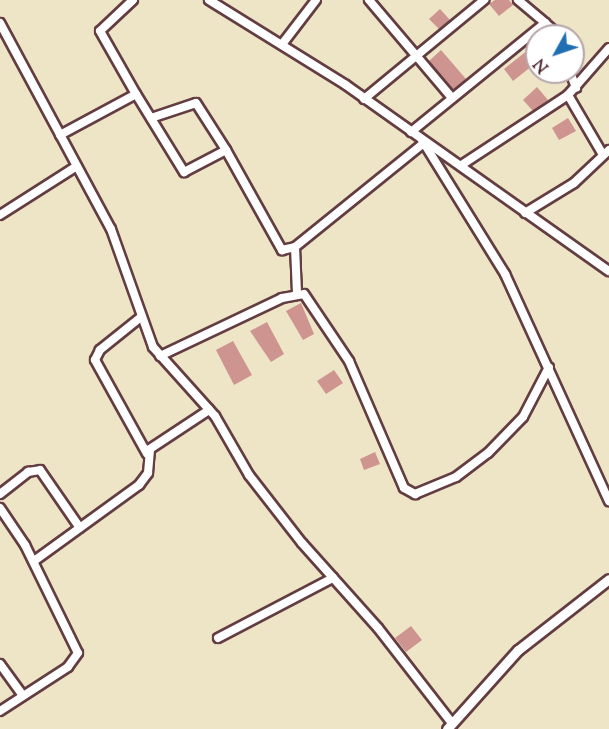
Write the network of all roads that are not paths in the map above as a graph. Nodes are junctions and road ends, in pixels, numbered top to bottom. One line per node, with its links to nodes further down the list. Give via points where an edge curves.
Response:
1 (133, 0): 14 (street, via 100,31)
2 (211, 0): 9 (street)
3 (316, 0): 9 (street)
4 (369, 0): 11 (street)
5 (484, 0): 11 (street)
6 (518, 0): 8 (street)
7 (0, 23): 20 (street)
8 (545, 23): 16 (street)
9 (283, 43): 17 (street)
10 (609, 48): 13 (street)
11 (417, 56): 16 (street); 17 (street)
12 (574, 84): 13 (street)
13 (576, 88): 15 (street)
14 (136, 94): 18 (street); 20 (street)
15 (568, 95): 23 (street); 24 (street)
16 (452, 98): 19 (street)
17 (364, 99): 19 (street)
18 (151, 118): 22 (street, via 196,102); 22 (street, via 184,172)
19 (411, 132): 21 (street)
20 (60, 135): 25 (street)
21 (422, 141): 24 (street); 28 (street); 33 (street, via 505,274)
22 (226, 150): 28 (street, via 273,240 282,250)
23 (606, 152): 26 (street, via 574,183)
24 (463, 164): 26 (street)
25 (77, 166): 27 (street); 31 (street, via 118,245)
26 (525, 213): 29 (street)
27 (0, 215)
28 (296, 247): 30 (street)
29 (609, 271)
30 (297, 292): 32 (street); 33 (street, via 310,300 349,361 411,494 456,477 488,453 523,417)
31 (141, 317): 32 (street); 35 (street, via 100,350 95,360)
32 (160, 356): 34 (street)
33 (549, 367): 37 (street)
34 (209, 410): 35 (street); 41 (street, via 249,475)
35 (147, 454): 39 (street, via 148,473 139,485)
36 (0, 495): 39 (street, via 28,472 40,470)
37 (608, 496)
38 (0, 508): 40 (street)
39 (80, 528): 40 (street)
40 (34, 561): 45 (street, via 78,653 72,664)
41 (333, 578): 43 (street); 47 (street)
42 (609, 579): 47 (street, via 518,650)
43 (218, 638)
44 (0, 664): 45 (street)
45 (23, 696): 46 (street)
46 (0, 711)
47 (449, 726)

